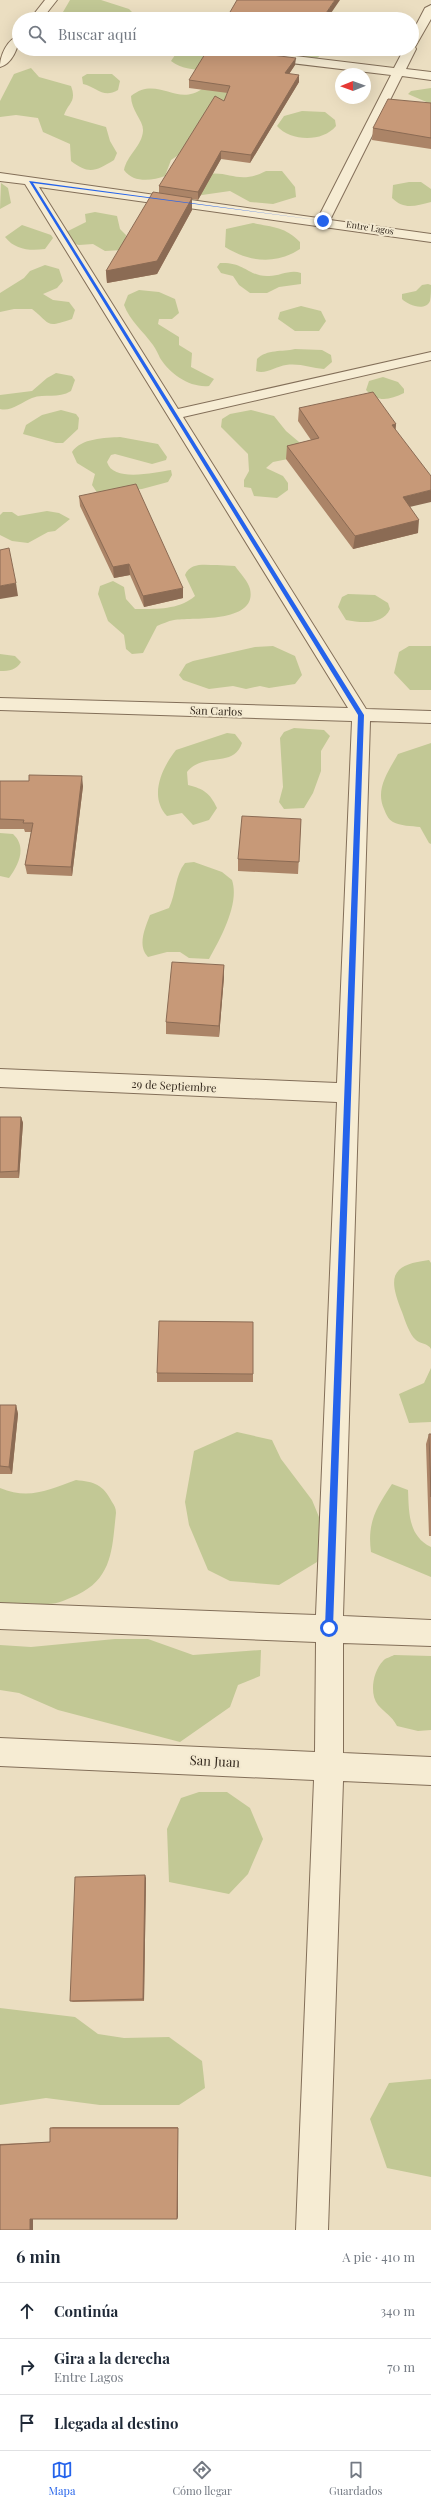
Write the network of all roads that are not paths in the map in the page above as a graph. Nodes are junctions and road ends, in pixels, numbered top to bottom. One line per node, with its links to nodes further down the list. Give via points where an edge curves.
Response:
1 (51, 0): 3 (street)
2 (431, 8): 4 (street)
3 (42, 12)
4 (419, 31)
5 (12, 48): 8 (street)
6 (265, 56): 9 (street)
7 (406, 56): 9 (street)
8 (0, 63)
9 (398, 72): 10 (street); 13 (street)
10 (431, 76)
11 (0, 177): 12 (street, Entre Lagos)
12 (30, 182): 13 (street, Entre Lagos); 16 (street)
13 (323, 221): 14 (street, Entre Lagos)
14 (431, 238)
15 (431, 356): 16 (street)
16 (175, 414): 18 (street)
17 (0, 704): 18 (street, San Carlos)
18 (361, 715): 19 (street, San Carlos); 21 (street)
19 (431, 717)
20 (0, 1078): 21 (street, 29 de Septiembre)
21 (348, 1093): 23 (street)
22 (0, 1616): 23 (street)
23 (329, 1628): 24 (street); 26 (street)
24 (431, 1633)
25 (0, 1752): 26 (street, San Juan)
26 (329, 1767): 27 (street, San Juan); 28 (street)
27 (431, 1770)
28 (312, 2230)

